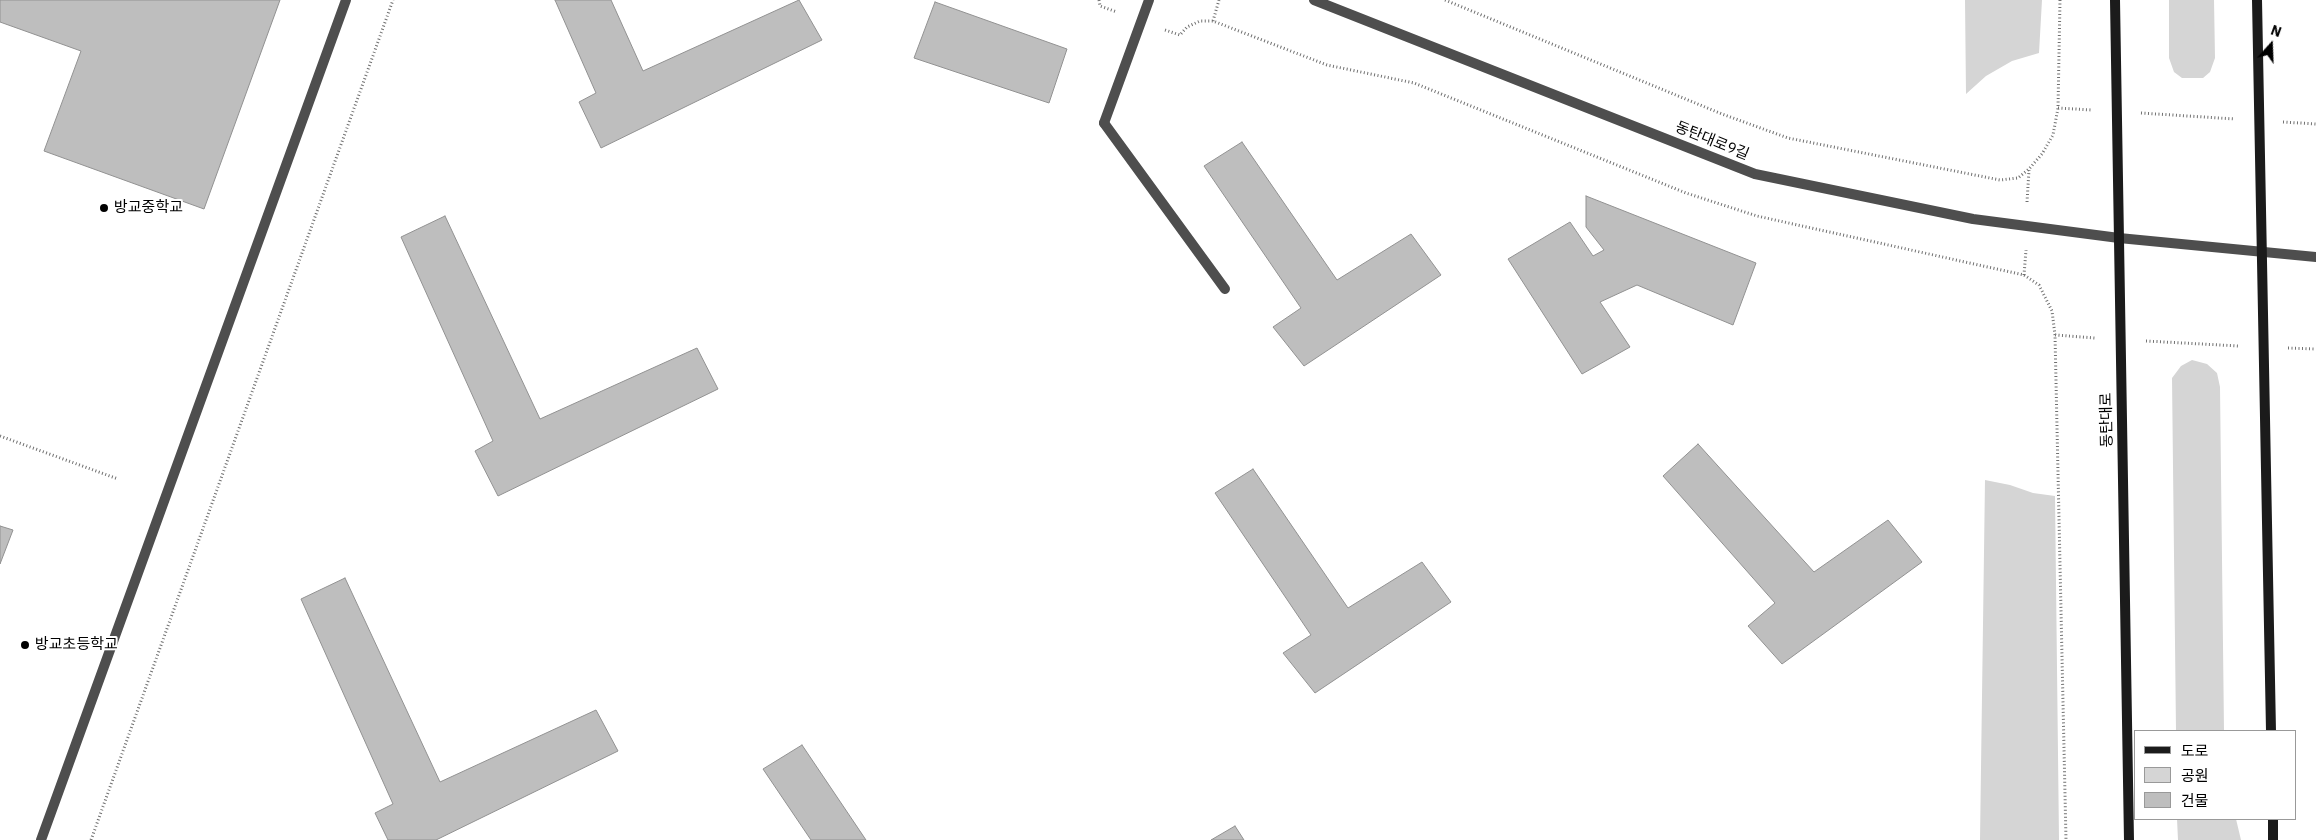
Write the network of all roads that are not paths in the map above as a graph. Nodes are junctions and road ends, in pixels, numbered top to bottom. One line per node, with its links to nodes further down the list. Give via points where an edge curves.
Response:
1 (346, 0): 12 (street)
2 (1149, 0): 9 (street, via 1104,123)
3 (1314, 0): 6 (street, 동탄대로9길, via 1755,174 1973,219)
4 (2115, 0): 6 (main road, 동탄대로)
5 (2257, 0): 7 (main road)
6 (2119, 238): 7 (street, 동탄대로9길); 13 (main road, 동탄대로)
7 (2262, 251): 8 (street, 동탄대로9길); 10 (main road)
8 (2316, 257)
9 (1225, 289)
10 (2271, 730)
11 (2273, 820): 14 (main road)
12 (41, 840)
13 (2129, 840)
14 (2273, 840)

